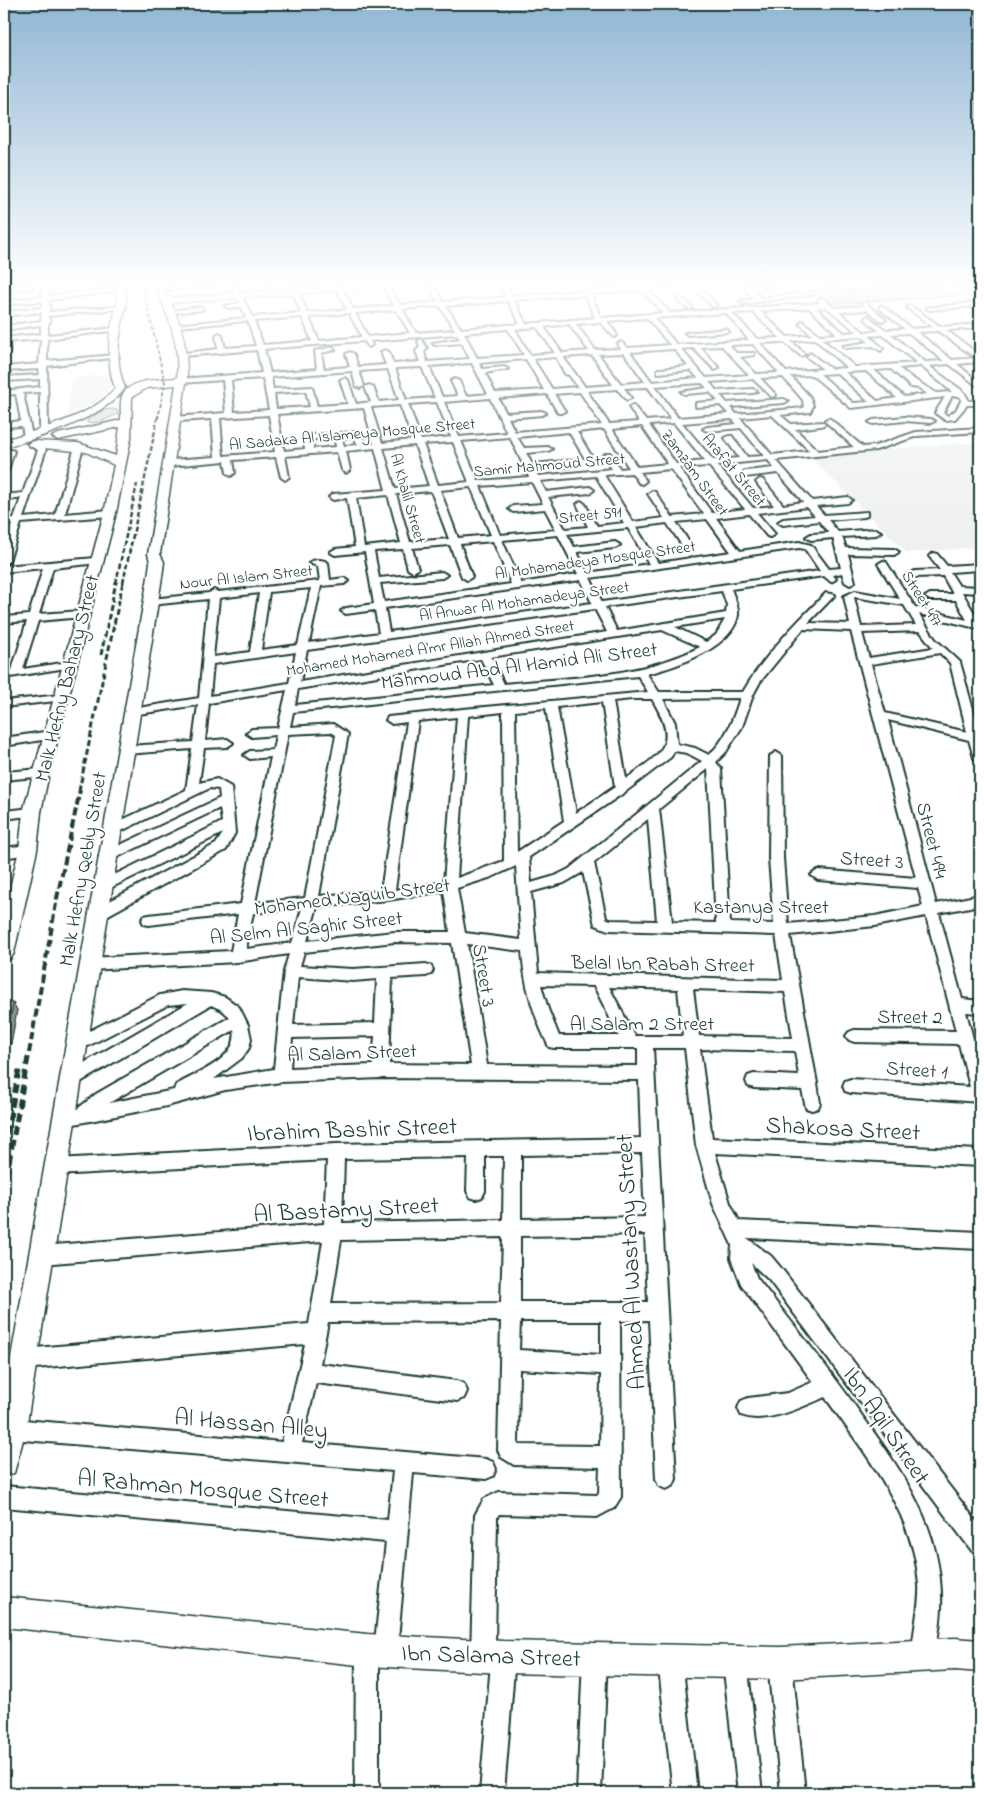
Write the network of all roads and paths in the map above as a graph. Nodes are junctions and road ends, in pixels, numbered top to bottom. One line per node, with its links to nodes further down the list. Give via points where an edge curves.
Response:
1 (354, 369): 41 (street)
2 (44, 370): 31 (street)
3 (115, 370): 45 (street)
4 (182, 370): 34 (street, Malk Hefny Qebly Street)
5 (265, 370): 29 (street)
6 (345, 370): 26 (street)
7 (391, 370): 66 (street)
8 (427, 370): 63 (street)
9 (494, 370): 23 (street)
10 (535, 370): 52 (street)
11 (569, 370): 47 (street)
12 (606, 370): 43 (street)
13 (638, 370): 40 (street, Arafat Street)
14 (673, 370): 24 (street)
15 (695, 370): 38 (street, Street 494)
16 (748, 370): 32 (street)
17 (782, 370): 28 (street)
18 (838, 370): 25 (street); 65 (street)
19 (869, 370): 62 (street)
20 (896, 370): 58 (street, via 914,385)
21 (930, 370): 56 (street)
22 (960, 370): 33 (street)
23 (480, 371): 59 (street)
24 (661, 371)
25 (829, 371): 27 (street)
26 (321, 372): 29 (street)
27 (815, 372): 28 (street); 65 (street, via 849,405)
28 (786, 374): 32 (street); 79 (street, Al Sadaka Al Islameya Mosque Street, via 809,406 807,410)
29 (266, 376): 35 (street); 49 (street)
30 (980, 376): 33 (street)
31 (44, 377): 36 (street); 46 (street)
32 (754, 377): 38 (street); 57 (street)
33 (969, 377): 44 (street)
34 (182, 378): 35 (street); 45 (street, via 144,380); 69 (street, via 140,387 128,395); 86 (street, Malk Hefny Qebly Street)
35 (227, 378): 81 (street)
36 (4, 379)
37 (344, 380): 73 (street)
38 (703, 380): 40 (street); 54 (street, Street 494)
39 (455, 381): 60 (street)
40 (648, 384): 43 (street); 88 (street, Arafat Street)
41 (360, 386)
42 (369, 386): 71 (street, Al Khalil Street)
43 (618, 386): 47 (street); 61 (street)
44 (980, 387): 56 (street)
45 (120, 388): 85 (street, via 111,400)
46 (44, 389): 48 (street); 100 (street)
47 (582, 389): 52 (street); 97 (street)
48 (19, 391): 51 (street); 91 (street)
49 (269, 391): 75 (street, via 309,389); 77 (street)
50 (753, 391): 54 (street)
51 (4, 392)
52 (549, 392): 59 (street); 76 (street)
53 (685, 392): 54 (street)
54 (712, 392): 70 (street, Street 494)
55 (950, 394): 56 (street); 58 (street); 83 (street, via 939,412)
56 (960, 394): 67 (street, via 966,399)
57 (772, 395)
58 (933, 395): 62 (street)
59 (493, 396): 60 (street); 82 (street)
60 (463, 398): 63 (street)
61 (627, 398)
62 (901, 398): 65 (street)
63 (439, 400): 66 (street); 110 (street)
64 (784, 401): 70 (street)
65 (874, 402)
66 (404, 403): 71 (street); 113 (street)
67 (964, 403): 68 (street); 83 (street, via 957,416)
68 (980, 403)
69 (127, 404): 85 (street); 90 (street, Malk Hefny Bahary Street)
70 (723, 404): 72 (street); 84 (street, Street 494)
71 (372, 405): 73 (street); 114 (street, Al Khalil Street)
72 (699, 405)
73 (353, 406): 75 (street)
74 (633, 407): 92 (street, Zamzam Street)
75 (314, 409): 77 (street)
76 (561, 411)
77 (272, 412): 81 (street); 124 (street)
78 (542, 413): 82 (street)
79 (774, 413): 84 (street, Al Sadaka Al Islameya Mosque Street); 98 (street)
80 (216, 416): 81 (street); 86 (street); 129 (street)
81 (230, 416)
82 (503, 416): 106 (street)
83 (942, 416): 89 (street)
84 (734, 417): 88 (street, Al Sadaka Al Islameya Mosque Street); 95 (street, Street 494)
85 (78, 418): 96 (street, via 86,426); 100 (street)
86 (177, 420): 133 (street, Malk Hefny Qebly Street)
87 (829, 420): 120 (street)
88 (676, 421): 92 (street, Al Sadaka Al Islameya Mosque Street); 131 (street, Arafat Street)
89 (930, 421): 99 (street, via 873,422); 104 (street)
90 (127, 422): 96 (street); 132 (street, Malk Hefny Bahary Street)
91 (25, 423): 94 (street); 111 (street)
92 (644, 424): 97 (street, Al Sadaka Al Islameya Mosque Street); 134 (street, Zamzam Street)
93 (821, 424): 98 (street)
94 (4, 425)
95 (741, 426): 101 (street); 127 (street, Street 494)
96 (100, 427): 108 (street)
97 (607, 427): 102 (street, Al Sadaka Al Islameya Mosque Street); 139 (street)
98 (788, 427): 123 (street)
99 (880, 428)
100 (47, 429): 108 (street, via 61,430); 111 (street)
101 (707, 429)
102 (572, 430): 106 (street, Al Sadaka Al Islameya Mosque Street); 126 (street)
103 (980, 430): 104 (street)
104 (916, 434): 112 (street, Samir Mahmoud Street)
105 (337, 435): 116 (street, via 359,435); 118 (street); 121 (street, via 308,438)
106 (513, 435): 110 (street, Al Sadaka Al Islameya Mosque Street); 122 (street)
107 (887, 435): 112 (street)
108 (60, 436): 111 (street)
109 (729, 438): 130 (street)
110 (455, 439): 113 (street, Al Sadaka Al Islameya Mosque Street); 149 (street)
111 (30, 440): 115 (street); 117 (street); 154 (street, via 42,449)
112 (894, 441): 120 (street, Samir Mahmoud Street, via 883,447)
113 (418, 442): 114 (street, Al Sadaka Al Islameya Mosque Street); 150 (street)
114 (379, 446): 116 (street, Al Sadaka Al Islameya Mosque Street); 152 (street, Al Khalil Street)
115 (79, 447): 132 (street); 170 (street)
116 (363, 447): 118 (street, Al Sadaka Al Islameya Mosque Street)
117 (6, 449): 138 (street)
118 (340, 449): 121 (street, Al Sadaka Al Islameya Mosque Street); 136 (street)
119 (548, 449): 122 (street)
120 (861, 450): 123 (street, Samir Mahmoud Street)
121 (309, 451): 124 (street, Al Sadaka Al Islameya Mosque Street)
122 (522, 452): 135 (street)
123 (816, 453): 127 (street, Samir Mahmoud Street)
124 (279, 454): 128 (street, Al Sadaka Al Islameya Mosque Street); 144 (street)
125 (607, 456): 141 (street)
126 (588, 457)
127 (768, 457): 130 (street, Samir Mahmoud Street); 137 (street, Street 494)
128 (229, 458): 129 (street, Al Sadaka Al Islameya Mosque Street); 140 (street)
129 (219, 459): 133 (street, Al Sadaka Al Islameya Mosque Street)
130 (744, 459): 131 (street, Samir Mahmoud Street)
131 (709, 462): 134 (street, Samir Mahmoud Street); 165 (street, Arafat Street)
132 (119, 463): 166 (street, Malk Hefny Bahary Street)
133 (170, 463): 223 (street, Malk Hefny Qebly Street, via 154,554 157,562)
134 (673, 466): 139 (street, Samir Mahmoud Street); 168 (street, Zamzam Street)
135 (530, 467): 145 (street, via 576,462); 146 (street)
136 (346, 470)
137 (780, 470): 143 (street); 161 (street, Street 494)
138 (4, 471)
139 (635, 471): 141 (street, Samir Mahmoud Street); 147 (street)
140 (231, 473)
141 (618, 473): 142 (street, Samir Mahmoud Street)
142 (600, 474): 145 (street, Samir Mahmoud Street); 175 (street)
143 (745, 474)
144 (285, 476)
145 (584, 476): 146 (street, Samir Mahmoud Street)
146 (536, 480): 149 (street, Samir Mahmoud Street); 155 (street)
147 (642, 481)
148 (760, 482): 163 (street)
149 (474, 486): 150 (street, Samir Mahmoud Street); 182 (street)
150 (435, 489): 152 (street, Samir Mahmoud Street); 183 (street)
151 (590, 490): 155 (street)
152 (392, 492): 156 (street, Samir Mahmoud Street); 186 (street, Al Khalil Street)
153 (652, 494): 171 (street)
154 (26, 495): 158 (street); 172 (street)
155 (543, 495): 162 (street)
156 (351, 496): 157 (street, Samir Mahmoud Street); 187 (street)
157 (333, 497)
158 (4, 498)
159 (848, 500): 161 (street, Street 591)
160 (581, 504): 176 (street)
161 (811, 504): 163 (street, Street 591); 169 (street, Street 494)
162 (549, 506): 164 (street); 177 (street)
163 (780, 508): 165 (street, Street 591)
164 (513, 509)
165 (751, 512): 168 (street, Street 591); 179 (street, Arafat Street)
166 (110, 513): 170 (street); 195 (street, Malk Hefny Bahary Street)
167 (864, 514): 169 (street)
168 (709, 516): 171 (street, Street 591); 192 (street, Zamzam Street)
169 (822, 517): 174 (street); 180 (street, Street 494)
170 (59, 518): 172 (street)
171 (670, 520): 175 (street, Street 591); 185 (street)
172 (17, 521): 173 (street); 194 (street)
173 (4, 522)
174 (783, 522)
175 (630, 525): 176 (street, Street 591); 199 (street)
176 (594, 528): 177 (street, Street 591)
177 (562, 532): 182 (street, Street 591); 188 (street)
178 (876, 532): 180 (street)
179 (770, 534)
180 (835, 534): 181 (street); 189 (street, Street 494)
181 (811, 537)
182 (497, 538): 183 (street, Street 591); 214 (street)
183 (454, 542): 186 (street, Street 591); 210 (street)
184 (615, 545): 188 (street)
185 (686, 545)
186 (407, 546): 187 (street, Street 591); 202 (street, Al Khalil Street)
187 (365, 550): 190 (street, Street 591); 211 (street)
188 (571, 550): 209 (street)
189 (843, 551): 191 (street); 204 (street, Street 494)
190 (335, 552)
191 (894, 552)
192 (737, 553): 199 (street, Al Mohamadeya Mosque Street); 208 (street, Al Mohamadeya Mosque Street, via 802,544 808,547)
193 (934, 556): 205 (street)
194 (4, 561)
195 (96, 561): 198 (street); 228 (street, Malk Hefny Bahary Street)
196 (314, 563): 213 (street, via 323,563)
197 (883, 564): 226 (street, Street 497)
198 (49, 565): 201 (street); 230 (street)
199 (655, 565): 209 (street, Al Mohamadeya Mosque Street)
200 (980, 567): 205 (street)
201 (4, 569)
202 (413, 569)
203 (339, 570): 213 (street, Nour Al Islam Street, via 341,581)
204 (845, 570): 208 (street, Al Anwar Al Mohamadeya Street); 212 (street, Street 494)
205 (945, 571): 206 (street); 220 (street)
206 (915, 574)
207 (442, 575): 211 (street)
208 (829, 575): 212 (street); 215 (street, Al Anwar Al Mohamadeya Street); 217 (street, via 824,580)
209 (584, 576): 214 (street, Al Mohamadeya Mosque Street); 224 (street)
210 (466, 577)
211 (375, 581): 225 (street)
212 (850, 582): 221 (street, Street 494, via 856,589)
213 (321, 583): 216 (street, Nour Al Islam Street); 240 (street)
214 (517, 586): 225 (street, Al Mohamadeya Mosque Street)
215 (725, 586): 224 (street, Al Anwar Al Mohamadeya Street); 229 (street, via 734,605)
216 (265, 588): 219 (street, Nour Al Islam Street); 242 (street)
217 (824, 590): 221 (street); 233 (street)
218 (980, 590): 220 (street)
219 (214, 593): 223 (street, Nour Al Islam Street); 244 (street)
220 (957, 593): 222 (street); 234 (street)
221 (852, 595): 226 (street); 236 (street, Street 494)
222 (930, 596)
223 (151, 602): 261 (street, Malk Hefny Qebly Street)
224 (599, 604): 237 (street); 238 (street, Al Anwar Al Mohamadeya Street)
225 (380, 606): 227 (street, Al Mohamadeya Mosque Street); 238 (street)
226 (909, 606): 234 (street); 235 (street, Street 497)
227 (346, 611)
228 (82, 614): 230 (street); 246 (street, Malk Hefny Bahary Street)
229 (733, 615): 232 (street, Mohamed Mohamed A'mr Allah Ahmed Street); 239 (street, Mahmoud Abd Al Hamid Ali Street, via 729,624)
230 (33, 618): 231 (street); 247 (street)
231 (4, 620)
232 (663, 626): 237 (street, Mohamed Mohamed A'mr Allah Ahmed Street); 239 (street, via 694,638)
233 (800, 626): 236 (street); 253 (street)
234 (978, 626)
235 (923, 628): 236 (street); 241 (street, Street 497)
236 (855, 629): 245 (street, Street 494)
237 (613, 634): 243 (street, Mohamed Mohamed A'mr Allah Ahmed Street)
238 (385, 636): 240 (street, Al Anwar Al Mohamadeya Street)
239 (707, 647): 248 (street, Mahmoud Abd Al Hamid Ali Street, via 687,659)
240 (302, 649): 242 (street, Al Anwar Al Mohamadeya Street); 250 (street)
241 (942, 650): 245 (street); 269 (street, Street 497, via 955,662)
242 (255, 655): 244 (street, Al Anwar Al Mohamadeya Street)
243 (484, 655): 250 (street, Mohamed Mohamed A'mr Allah Ahmed Street); 251 (street)
244 (208, 662): 256 (street)
245 (864, 662): 263 (street, Street 494)
246 (68, 665): 247 (street); 254 (street, Malk Hefny Bahary Street)
247 (17, 672): 249 (street)
248 (641, 673): 251 (street, Mahmoud Abd Al Hamid Ali Street); 252 (street)
249 (4, 674)
250 (294, 686): 256 (street, Mohamed Mohamed A'mr Allah Ahmed Street); 260 (street)
251 (501, 688): 260 (street, Mahmoud Abd Al Hamid Ali Street)
252 (654, 695): 253 (street); 255 (street); 273 (street, via 669,722)
253 (747, 695): 279 (street, via 733,732)
254 (60, 698): 257 (street); 268 (street, Malk Hefny Bahary Street)
255 (607, 699): 258 (street); 282 (street)
256 (204, 700): 261 (street, Mohamed Mohamed A'mr Allah Ahmed Street); 272 (street)
257 (4, 704)
258 (551, 704): 259 (street); 288 (street)
259 (509, 708): 262 (street); 294 (street, Al Salam 2 Street)
260 (288, 709): 266 (street)
261 (132, 712): 274 (street, Malk Hefny Qebly Street)
262 (462, 712): 264 (street); 298 (street, Street 3)
263 (880, 715): 269 (street); 297 (street, Street 494)
264 (412, 718): 265 (street); 301 (street)
265 (392, 720)
266 (283, 732): 267 (street); 275 (street); 303 (street, via 333,728 342,734)
267 (252, 733)
268 (51, 735): 270 (street); 280 (street, Malk Hefny Bahary Street)
269 (978, 738): 278 (street, Street 497)
270 (4, 742)
271 (227, 743): 272 (street)
272 (199, 745): 274 (street); 283 (street)
273 (672, 747): 279 (street, via 694,750); 282 (street, Mohamed Naguib Street, via 660,761)
274 (126, 750): 290 (street, Malk Hefny Qebly Street)
275 (278, 753): 276 (street); 304 (street)
276 (250, 755)
277 (776, 756): 311 (street, via 776,858)
278 (980, 758)
279 (710, 761): 285 (street); 310 (street, via 716,778)
280 (41, 773): 281 (street); 286 (street, Malk Hefny Bahary Street)
281 (4, 776)
282 (621, 789): 288 (street, Mohamed Naguib Street)
283 (192, 791): 284 (street, via 208,784 222,784); 290 (street)
284 (226, 800): 289 (street); 293 (street)
285 (653, 808): 295 (street); 309 (street)
286 (32, 812): 287 (street); 291 (street, Malk Hefny Bahary Street)
287 (4, 815)
288 (570, 823): 294 (street, Mohamed Naguib Street)
289 (228, 824): 299 (street); 306 (street, via 228,838 216,851)
290 (110, 830): 293 (street, Malk Hefny Qebly Street)
291 (28, 850): 292 (street); 308 (street, Malk Hefny Bahary Street)
292 (4, 853)
293 (106, 857): 299 (street, Malk Hefny Qebly Street)
294 (516, 859): 298 (street, Mohamed Naguib Street, via 473,880); 300 (street, Al Salam 2 Street)
295 (586, 862): 300 (street, via 559,880); 309 (street, Kastanya Street, via 602,923)
296 (818, 875): 297 (street, Street 3)
297 (923, 883): 305 (street, Street 494)
298 (450, 886): 301 (street, Mohamed Naguib Street); 312 (street, Street 3)
299 (101, 887): 306 (street, Malk Hefny Qebly Street)
300 (525, 889): 313 (street, Al Salam 2 Street)
301 (387, 895): 303 (street, Mohamed Naguib Street)
302 (980, 900): 305 (street, Kastanya Street)
303 (311, 902): 304 (street, Mohamed Naguib Street); 314 (street)
304 (245, 908): 307 (street, Mohamed Naguib Street); 316 (street)
305 (930, 909): 311 (street, Kastanya Street, via 856,924); 326 (street, Street 494)
306 (96, 915): 317 (street, Malk Hefny Qebly Street)
307 (150, 920)
308 (8, 922): 315 (street, Malk Hefny Bahary Street)
309 (665, 926): 310 (street, Kastanya Street)
310 (723, 927): 311 (street, Kastanya Street)
311 (782, 930): 324 (street)
312 (459, 938): 313 (street, Al Selm Al Saghir Street); 314 (street, Al Selm Al Saghir Street, via 363,939); 338 (street, Street 3)
313 (528, 946): 321 (street, Al Salam 2 Street)
314 (299, 948): 316 (street, Al Selm Al Saghir Street); 319 (street)
315 (4, 953)
316 (237, 956): 317 (street, Al Selm Al Saghir Street)
317 (88, 964): 336 (street, Malk Hefny Qebly Street)
318 (426, 970): 320 (street)
319 (291, 971): 320 (street, via 353,975); 330 (street)
320 (385, 973): 329 (street)
321 (533, 979): 322 (street, Belal Ibn Rabah Street); 333 (street, Al Salam 2 Street, via 540,1009 554,1042)
322 (600, 982): 323 (street, Belal Ibn Rabah Street); 333 (street)
323 (685, 983): 324 (street, Belal Ibn Rabah Street); 334 (street, Ibn Aqil Street)
324 (793, 986): 335 (street)
325 (208, 999): 328 (street, via 229,1006); 336 (street, via 165,999); 341 (street)
326 (956, 1005): 327 (street); 332 (street, Street 494)
327 (980, 1007)
328 (238, 1020): 346 (street, via 243,1041 236,1054); 348 (street)
329 (384, 1029): 330 (street); 337 (street)
330 (285, 1032): 340 (street)
331 (854, 1036): 332 (street, Street 2)
332 (965, 1038): 345 (street, Street 494)
333 (637, 1042): 334 (street, Al Salam 2 Street); 339 (street, Ahmed Al Wastany Street)
334 (691, 1042): 335 (street, Al Salam 2 Street); 350 (street, Ibn Aqil Street)
335 (803, 1045): 343 (street)
336 (76, 1046): 341 (street, Malk Hefny Qebly Street)
337 (382, 1071): 338 (street, Al Salam Street); 340 (street, Al Salam Street)
338 (480, 1071): 339 (street, Al Salam Street)
339 (646, 1073): 349 (street, Ahmed Al Wastany Street)
340 (281, 1075): 346 (street, Al Salam Street, via 225,1084)
341 (71, 1079): 348 (street, Malk Hefny Qebly Street)
342 (754, 1081): 343 (street)
343 (809, 1083): 347 (street)
344 (851, 1086): 345 (street, Street 1)
345 (980, 1094)
346 (166, 1100): 348 (street, Al Salam Street)
347 (812, 1103)
348 (71, 1118): 355 (street, Malk Hefny Qebly Street)
349 (650, 1145): 352 (street, Ibrahim Bashir Street); 357 (street, Ahmed Al Wastany Street)
350 (704, 1146): 354 (street, Shakosa Street); 360 (street, Ibn Aqil Street, via 715,1184)
351 (476, 1148): 352 (street, Ibrahim Bashir Street); 353 (street, Ibrahim Bashir Street); 356 (street)
352 (513, 1148): 358 (street)
353 (336, 1152): 355 (street, Ibrahim Bashir Street); 359 (street)
354 (980, 1158)
355 (56, 1167): 362 (street, Malk Hefny Qebly Street)
356 (476, 1191)
357 (653, 1225): 358 (street, Al Bastamy Street); 364 (street, Ahmed Al Wastany Street)
358 (512, 1227): 359 (street, Al Bastamy Street); 363 (street)
359 (333, 1232): 362 (street, Al Bastamy Street); 366 (street)
360 (737, 1237): 361 (street); 372 (street, Ibn Aqil Street, via 740,1258 750,1284); 385 (street, Ibn Aqil Street, via 775,1274)
361 (980, 1240)
362 (41, 1255): 368 (street, Malk Hefny Qebly Street)
363 (510, 1311): 365 (street); 366 (street); 369 (street)
364 (658, 1311): 365 (street); 381 (street, Ahmed Al Wastany Street)
365 (611, 1312): 370 (street)
366 (320, 1313): 367 (street)
367 (317, 1333): 368 (street); 371 (street)
368 (24, 1359): 375 (street, Malk Hefny Qebly Street)
369 (510, 1359): 370 (street); 377 (street, via 510,1452 514,1455)
370 (610, 1365): 377 (street)
371 (310, 1372): 373 (street); 376 (street)
372 (829, 1385): 374 (street, via 789,1403); 389 (street, Ibn Aqil Street, via 897,1482 920,1528 929,1571 931,1606)
373 (457, 1391)
374 (748, 1408)
375 (12, 1430): 376 (street, Al Hassan Alley); 379 (street, Malk Hefny Qebly Street)
376 (290, 1453): 378 (street, Al Hassan Alley)
377 (610, 1457): 382 (street)
378 (404, 1462): 380 (street, Al Hassan Alley); 384 (street)
379 (4, 1463)
380 (486, 1469)
381 (666, 1479)
382 (611, 1485): 388 (street, via 610,1497 597,1506 500,1503 491,1506 486,1515)
383 (4, 1497): 384 (street, Al Rahman Mosque Street)
384 (398, 1532): 387 (street)
385 (980, 1543)
386 (4, 1612): 387 (street, Ibn Salama Street)
387 (377, 1650): 388 (street, Ibn Salama Street); 395 (street)
388 (493, 1656): 391 (street, Ibn Salama Street); 396 (street)
389 (922, 1656): 390 (street, Ibn Salama Street); 394 (street, Ibn Salama Street)
390 (980, 1656)
391 (596, 1659): 392 (street, Ibn Salama Street); 397 (street)
392 (670, 1660): 393 (street, Ibn Salama Street); 398 (street)
393 (735, 1662): 394 (street, Ibn Salama Street); 399 (street)
394 (780, 1663): 400 (street)
395 (366, 1793)
396 (492, 1793)
397 (588, 1793)
398 (685, 1793)
399 (750, 1793)
400 (793, 1793)

